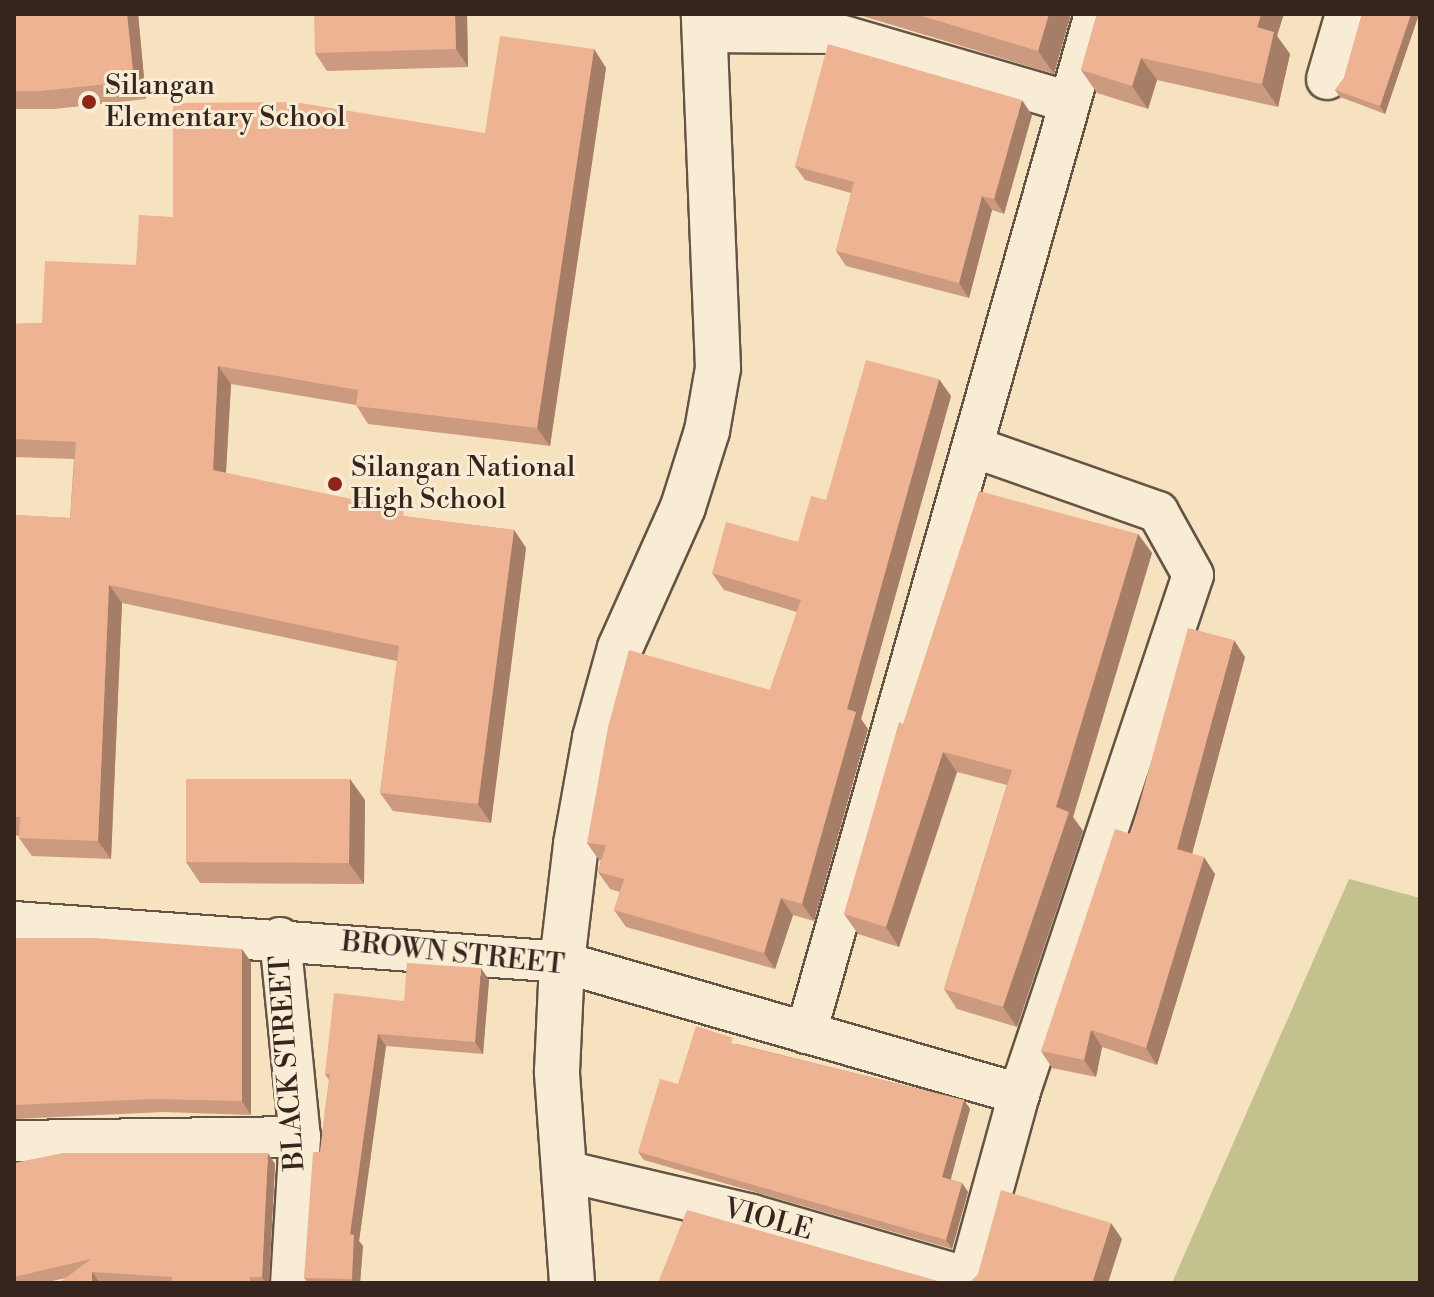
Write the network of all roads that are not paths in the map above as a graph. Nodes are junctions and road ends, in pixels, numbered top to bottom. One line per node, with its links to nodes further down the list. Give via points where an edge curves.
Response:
1 (1095, 14): 5 (street)
2 (1346, 14): 4 (street)
3 (705, 23): 5 (street, via 833,33); 9 (street, via 718,368 707,431 683,507 620,648 595,738)
4 (1327, 79)
5 (1069, 102): 6 (street)
6 (976, 448): 10 (street); 11 (street, via 1158,512 1193,575)
7 (14, 922): 8 (street, BROWN STREET)
8 (280, 938): 9 (street, BROWN STREET); 12 (street, BLACK STREET)
9 (562, 962): 10 (street, BROWN STREET); 14 (street, via 557,1072)
10 (806, 1033): 11 (street, BROWN STREET)
11 (1019, 1094): 15 (street)
12 (300, 1137): 13 (street); 16 (street, BLACK STREET)
13 (14, 1141)
14 (565, 1171): 15 (street, VIOLE, via 752,1215); 17 (street)
15 (968, 1281)
16 (291, 1283)
17 (572, 1283)

